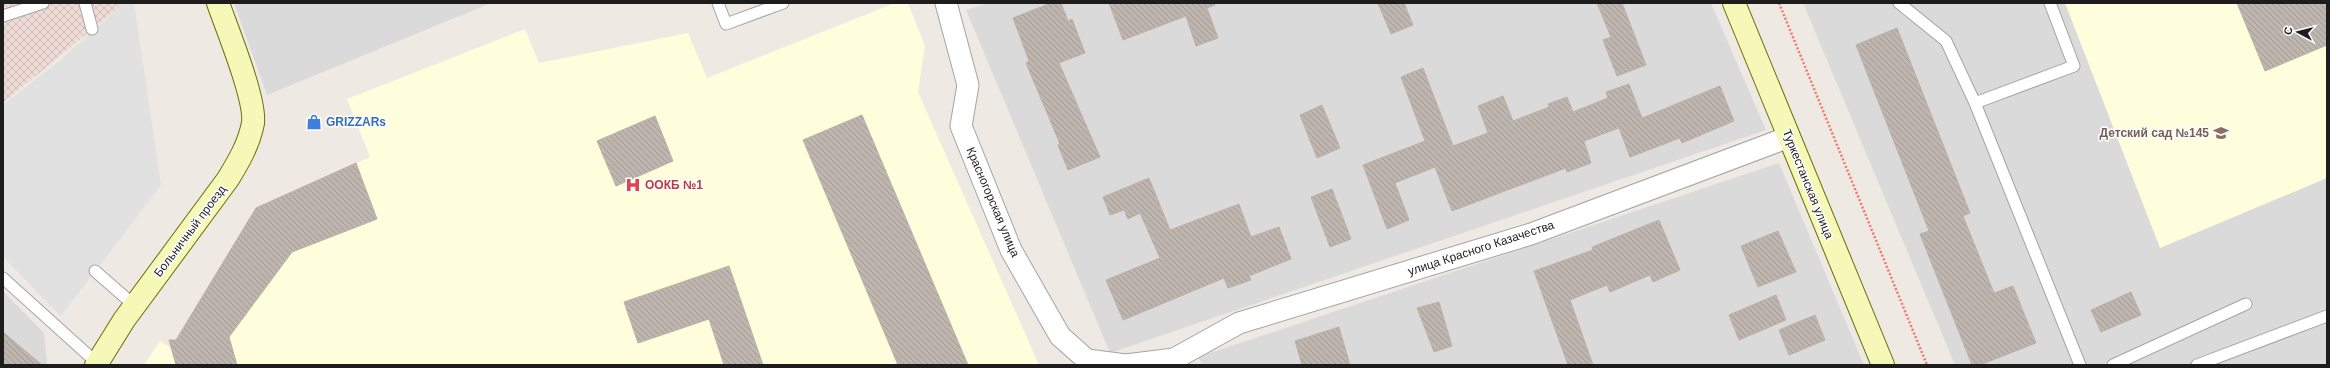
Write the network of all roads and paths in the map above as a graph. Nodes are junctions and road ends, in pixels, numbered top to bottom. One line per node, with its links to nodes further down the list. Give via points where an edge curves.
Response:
1 (43, 3): 11 (lane)
2 (85, 3): 12 (lane)
3 (218, 3): 18 (street, Больничный проезд, via 248,89 253,122 244,154 228,179)
4 (718, 3): 5 (lane, via 726,24)
5 (783, 3)
6 (946, 3): 20 (street, Красногорская улица, via 968,85 961,126 1011,250 1060,336 1087,360 1126,365)
7 (1734, 3): 14 (street, Туркестанская улица)
8 (1779, 3): 23 (path)
9 (1899, 3): 13 (lane, via 1946,41)
10 (2050, 3): 13 (lane, via 2074,66)
11 (3, 16)
12 (92, 30)
13 (1974, 103): 24 (lane)
14 (1789, 137): 20 (street, улица Красного Казачества, via 1531,234 1239,323); 22 (street, Туркестанская улица)
15 (95, 271): 18 (lane)
16 (3, 278): 21 (lane)
17 (2246, 304): 25 (lane)
18 (135, 306): 21 (street, Больничный проезд)
19 (2327, 316): 26 (lane)
20 (1176, 362)
21 (97, 364)
22 (1883, 365)
23 (1927, 365)
24 (2080, 365)
25 (2113, 365)
26 (2197, 365)

